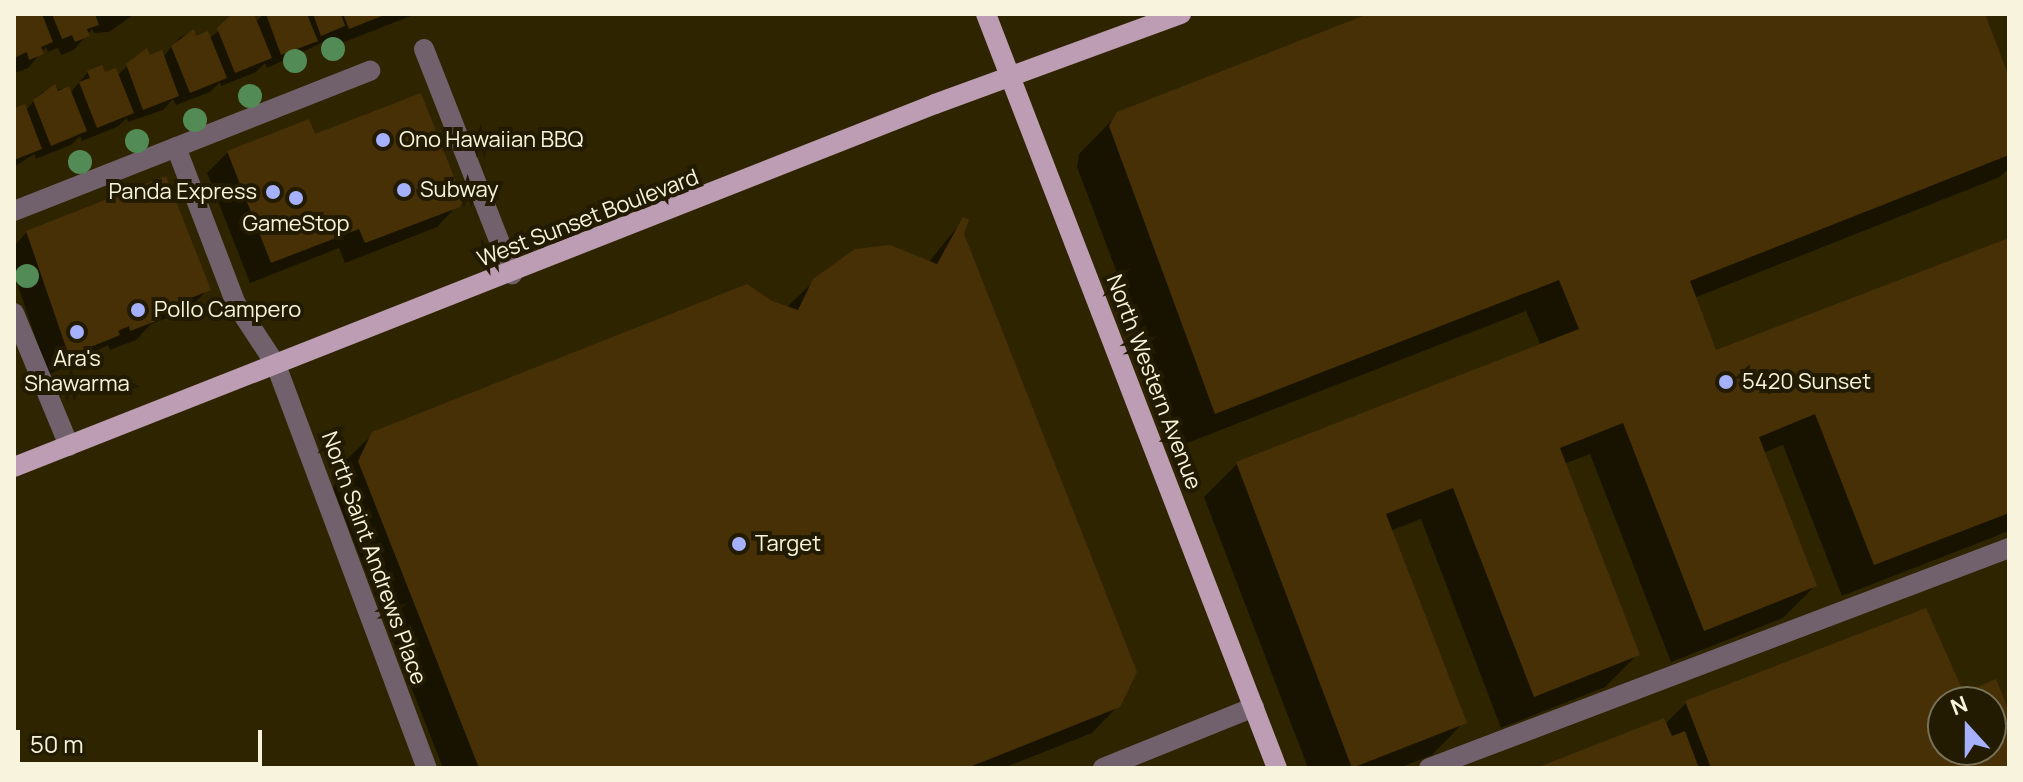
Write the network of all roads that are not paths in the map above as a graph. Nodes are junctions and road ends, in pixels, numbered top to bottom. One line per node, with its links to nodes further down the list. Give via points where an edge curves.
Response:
1 (986, 14): 6 (main road, North Western Avenue)
2 (1181, 14): 3 (main road, West Sunset Boulevard)
3 (1151, 19): 6 (main road, West Sunset Boulevard)
4 (424, 49): 9 (street)
5 (370, 71): 7 (street)
6 (1013, 79): 9 (main road, West Sunset Boulevard, via 935,104); 15 (main road, North Western Avenue)
7 (176, 147): 8 (street); 11 (street, North Saint Andrews Place, via 236,304)
8 (14, 211)
9 (512, 274): 11 (main road, West Sunset Boulevard)
10 (14, 313): 12 (street)
11 (276, 365): 12 (main road, West Sunset Boulevard); 16 (street, North Saint Andrews Place)
12 (69, 446): 13 (main road, West Sunset Boulevard)
13 (14, 467)
14 (2009, 548): 19 (street)
15 (1254, 707): 17 (street); 18 (main road, North Western Avenue)
16 (427, 768)
17 (1103, 768)
18 (1277, 768)
19 (1429, 768)

